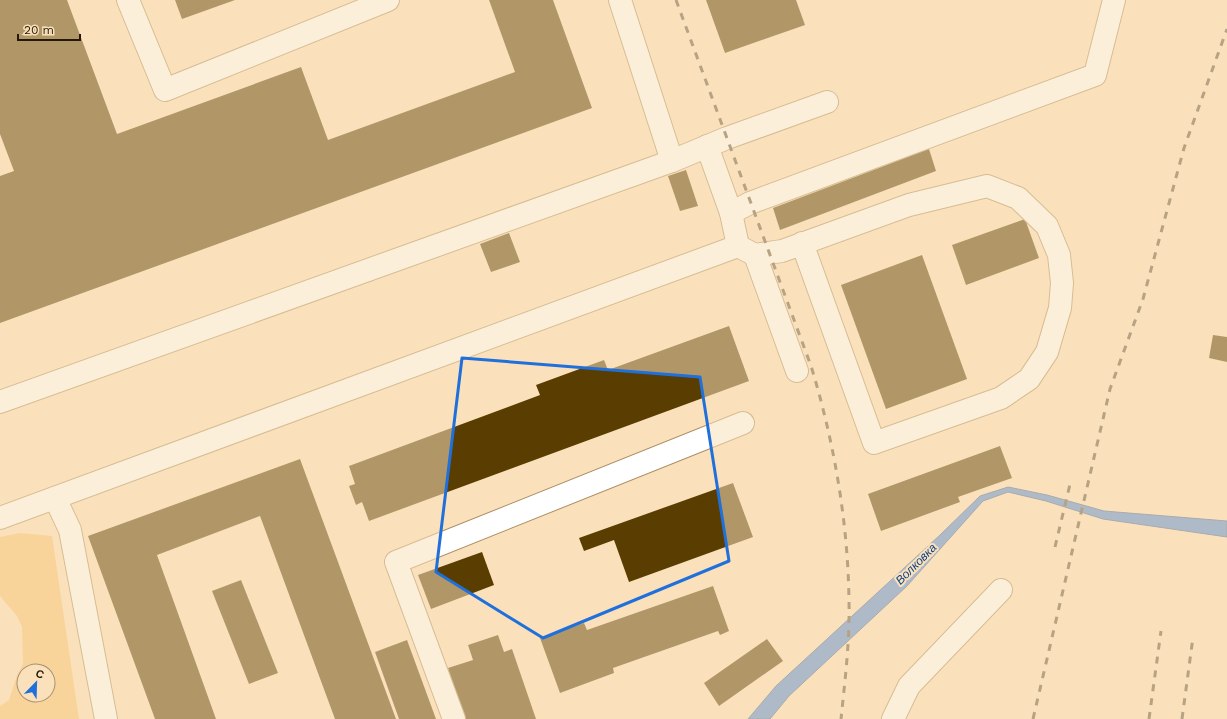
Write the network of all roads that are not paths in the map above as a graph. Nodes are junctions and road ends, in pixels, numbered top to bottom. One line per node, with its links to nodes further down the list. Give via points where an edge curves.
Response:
1 (128, 0): 2 (street, via 165,90)
2 (388, 0)
3 (620, 0): 7 (street)
4 (1114, 0): 8 (street, via 1095,75 750,203)
5 (827, 102): 6 (street)
6 (707, 146): 7 (street); 8 (street)
7 (672, 161): 12 (street)
8 (731, 213): 10 (street)
9 (802, 243): 9 (street, via 908,205 987,186 1018,198 1046,226 1059,255 1062,283 1060,308 1047,352 1029,379 1001,398 874,443); 10 (street, via 782,250)
10 (746, 250): 11 (street); 14 (street)
11 (798, 371)
12 (0, 402)
13 (743, 423): 18 (street, via 396,562)
14 (54, 498): 15 (street); 17 (street, via 70,530)
15 (0, 518)
16 (1002, 590): 19 (street, via 909,686)
17 (106, 719)
18 (454, 719)
19 (893, 719)

